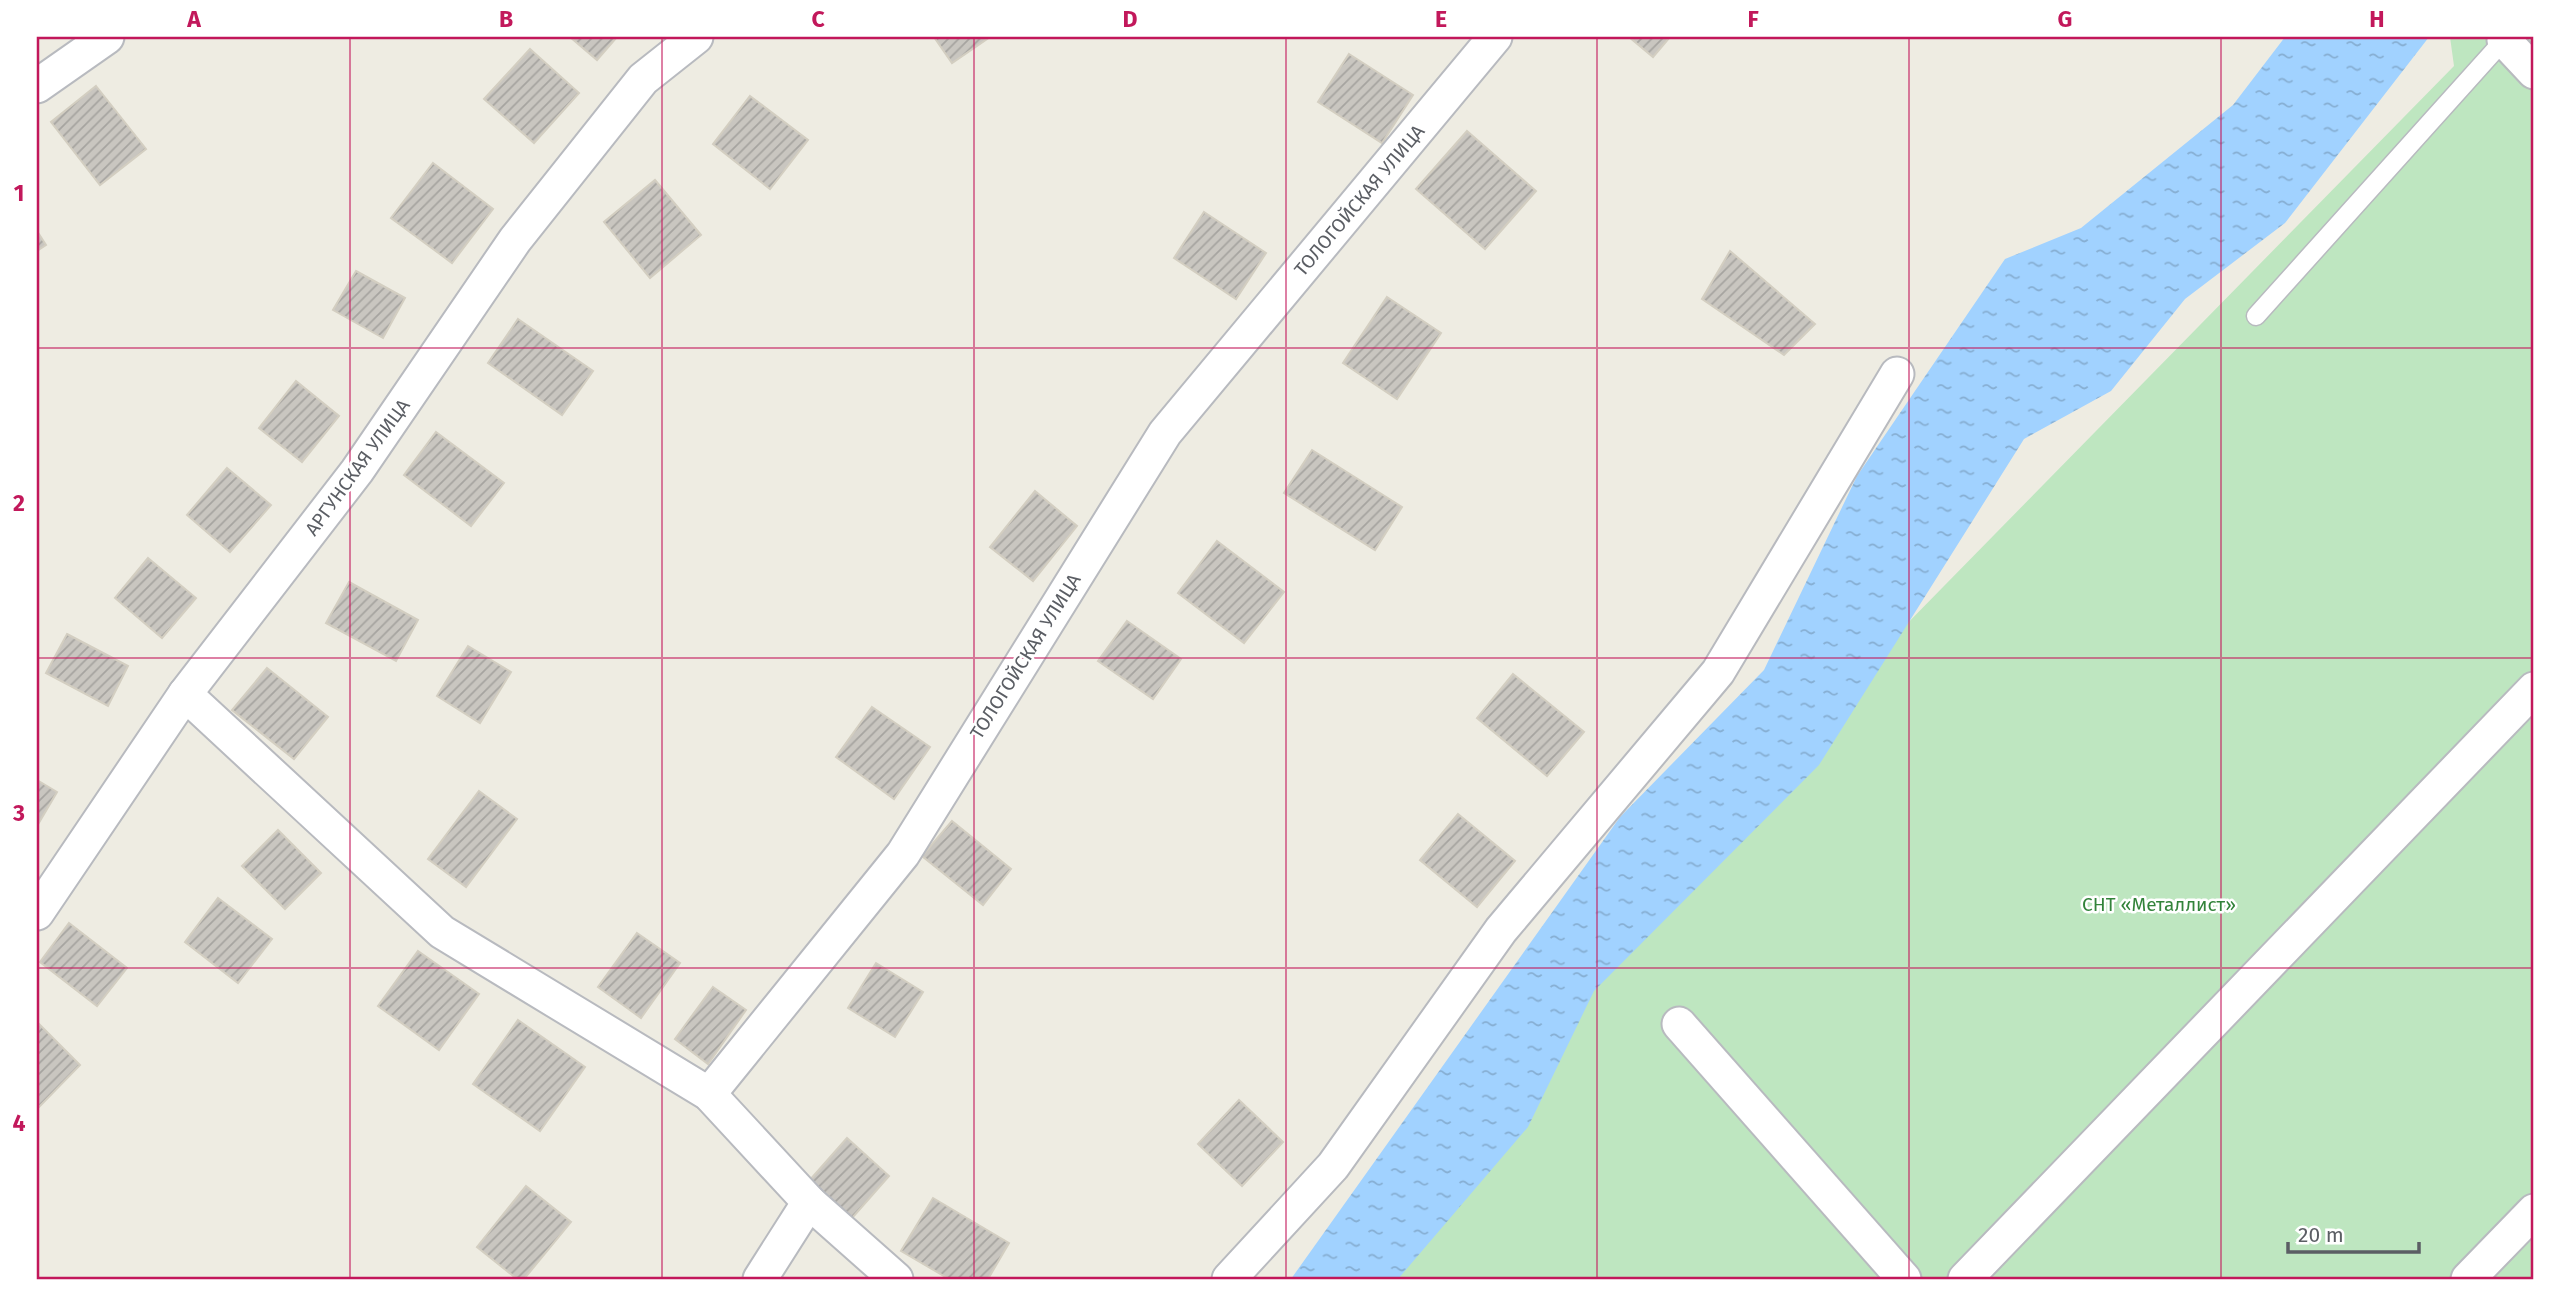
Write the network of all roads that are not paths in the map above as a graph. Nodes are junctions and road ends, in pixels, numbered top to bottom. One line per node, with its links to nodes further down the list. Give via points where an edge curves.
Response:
1 (107, 37): 6 (street)
2 (696, 37): 10 (street, АРГУНСКАЯ УЛИЦА, via 643,79 515,240 357,471)
3 (1495, 37): 13 (street, ТОЛОГОЙСКАЯ УЛИЦА, via 1165,433 903,854)
4 (2505, 38): 5 (street); 7 (lane)
5 (2534, 72)
6 (37, 86)
7 (2256, 316)
8 (1897, 374): 18 (street, via 1718,672 1501,930 1333,1166)
9 (2534, 689): 20 (street)
10 (185, 694): 11 (street, АРГУНСКАЯ УЛИЦА); 13 (street, via 442,932)
11 (37, 913)
12 (1679, 1024): 19 (street)
13 (709, 1094): 14 (street)
14 (809, 1202): 16 (street); 17 (street)
15 (2534, 1211): 21 (street)
16 (760, 1279)
17 (896, 1279)
18 (1229, 1279)
19 (1904, 1279)
20 (1965, 1279)
21 (2468, 1279)

